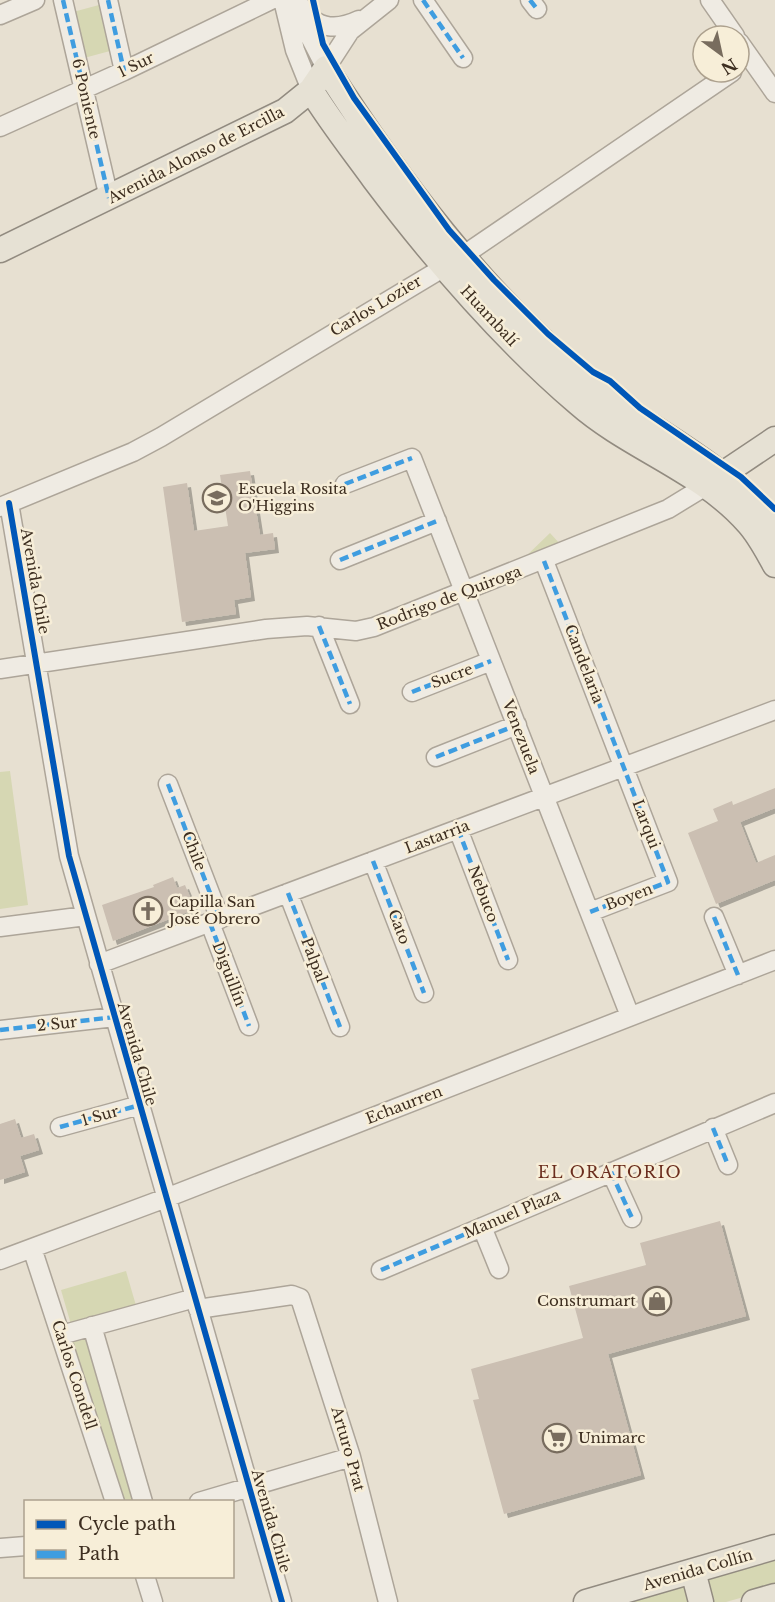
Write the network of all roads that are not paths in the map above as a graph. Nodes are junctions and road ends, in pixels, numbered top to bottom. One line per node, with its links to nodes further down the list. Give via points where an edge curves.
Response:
1 (35, 0): 10 (street)
2 (63, 0): 18 (street, 6 Poniente)
3 (108, 0): 16 (street)
4 (271, 0): 16 (street, 1 Sur)
5 (283, 0): 19 (street, Huambalí, via 295,50)
6 (298, 0): 11 (street, via 314,21 328,27 344,27); 14 (street, Huambalí)
7 (389, 0): 11 (street, Avenida Alonso de Ercilla)
8 (423, 0): 13 (street)
9 (710, 0): 12 (street)
10 (0, 15)
11 (366, 16): 14 (street, Avenida Alonso de Ercilla, via 350,31)
12 (727, 24)
13 (463, 58)
14 (326, 68): 19 (main road, Avenida Alonso de Ercilla); 24 (main road, Huambalí)
15 (751, 69): 20 (street)
16 (124, 71): 18 (street, 1 Sur)
17 (714, 84): 24 (street, Carlos Lozier)
18 (84, 90): 21 (street, 1 Sur); 22 (street, 6 Poniente)
19 (311, 90): 22 (main road, Avenida Alonso de Ercilla, via 285,111); 24 (main road, Huambalí, via 331,122)
20 (775, 93)
21 (0, 127)
22 (109, 198): 23 (main road, Avenida Alonso de Ercilla)
23 (0, 250)
24 (452, 262): 26 (main road, Huambalí, via 530,361 579,405 645,451); 28 (street, Carlos Lozier, via 147,445)
25 (775, 439): 26 (main road)
26 (713, 481): 30 (main road, Huambalí, via 750,500); 32 (street, Rodrigo de Quiroga, via 668,509); 33 (main road, Huambalí, via 748,523)
27 (345, 484): 29 (street, Venezuela, via 412,458)
28 (4, 505): 37 (street, Avenida Chile)
29 (437, 521): 31 (street); 34 (street, Venezuela)
30 (775, 530)
31 (340, 560)
32 (544, 561): 34 (street, Rodrigo de Quiroga); 44 (street, Candelaria)
33 (775, 565)
34 (465, 592): 35 (street, Rodrigo de Quiroga, via 368,629); 36 (street, Venezuela)
35 (319, 626): 37 (street, Rodrigo de Quiroga, via 239,633); 40 (street)
36 (491, 660): 39 (street, Sucre); 42 (street, Venezuela)
37 (38, 664): 38 (street, Rodrigo de Quiroga); 52 (street, Avenida Chile, via 59,809)
38 (0, 669)
39 (412, 692)
40 (350, 704)
41 (775, 710): 44 (street, Lastarria)
42 (517, 725): 43 (street); 46 (street, Venezuela)
43 (436, 757)
44 (624, 766): 46 (street, Lastarria); 49 (street, Larqui)
45 (168, 784): 54 (street, Chile)
46 (544, 796): 47 (street, Lastarria); 51 (street, Venezuela)
47 (458, 829): 48 (street, Lastarria); 56 (street, Nebuco)
48 (373, 861): 50 (street, Lastarria); 60 (street, Cato)
49 (668, 882): 51 (street, Boyen)
50 (288, 893): 54 (street, Lastarria); 64 (street, Palpal)
51 (590, 912): 61 (street, Venezuela)
52 (86, 916): 55 (street); 58 (street, Avenida Chile)
53 (714, 917): 59 (street)
54 (215, 921): 58 (street, Lastarria); 63 (street, Diguillín)
55 (0, 927)
56 (508, 960)
57 (775, 960): 59 (street, Echaurren)
58 (99, 964): 62 (street, Avenida Chile)
59 (738, 975): 61 (street, Echaurren)
60 (424, 993)
61 (630, 1016): 72 (street, Echaurren)
62 (115, 1017): 65 (street, 2 Sur); 67 (street, Avenida Chile)
63 (249, 1026)
64 (340, 1028)
65 (0, 1030)
66 (775, 1103): 69 (street, Manuel Plaza)
67 (140, 1105): 68 (street, 1 Sur); 72 (street, Avenida Chile)
68 (60, 1127)
69 (713, 1128): 70 (street); 71 (street, Manuel Plaza)
70 (728, 1165)
71 (611, 1172): 73 (street); 74 (street, Manuel Plaza)
72 (166, 1198): 75 (street, Echaurren); 79 (street, Avenida Chile)
73 (632, 1218)
74 (482, 1227): 77 (street); 78 (street, Manuel Plaza)
75 (32, 1248): 76 (street, Echaurren); 81 (street, Carlos Condell)
76 (0, 1260)
77 (499, 1269)
78 (381, 1270)
79 (196, 1303): 80 (street); 82 (street, Arturo Prat, via 292,1294 300,1298); 83 (street, Avenida Chile)
80 (92, 1326): 81 (street); 85 (street, Carlos Condell)
81 (61, 1335): 84 (street, Carlos Condell)
82 (351, 1457): 83 (street); 95 (street, Arturo Prat)
83 (249, 1487): 86 (street); 94 (street, Avenida Chile)
84 (114, 1500)
85 (142, 1500)
86 (206, 1500)
87 (24, 1546): 89 (street)
88 (775, 1547): 90 (main road, Avenida Collín)
89 (0, 1548)
90 (693, 1571): 96 (main road, Avenida Collín); 97 (main road)
91 (146, 1578): 93 (street)
92 (775, 1596): 98 (main road)
93 (153, 1602)
94 (282, 1602)
95 (388, 1602)
96 (586, 1602)
97 (701, 1602)
98 (754, 1602)

